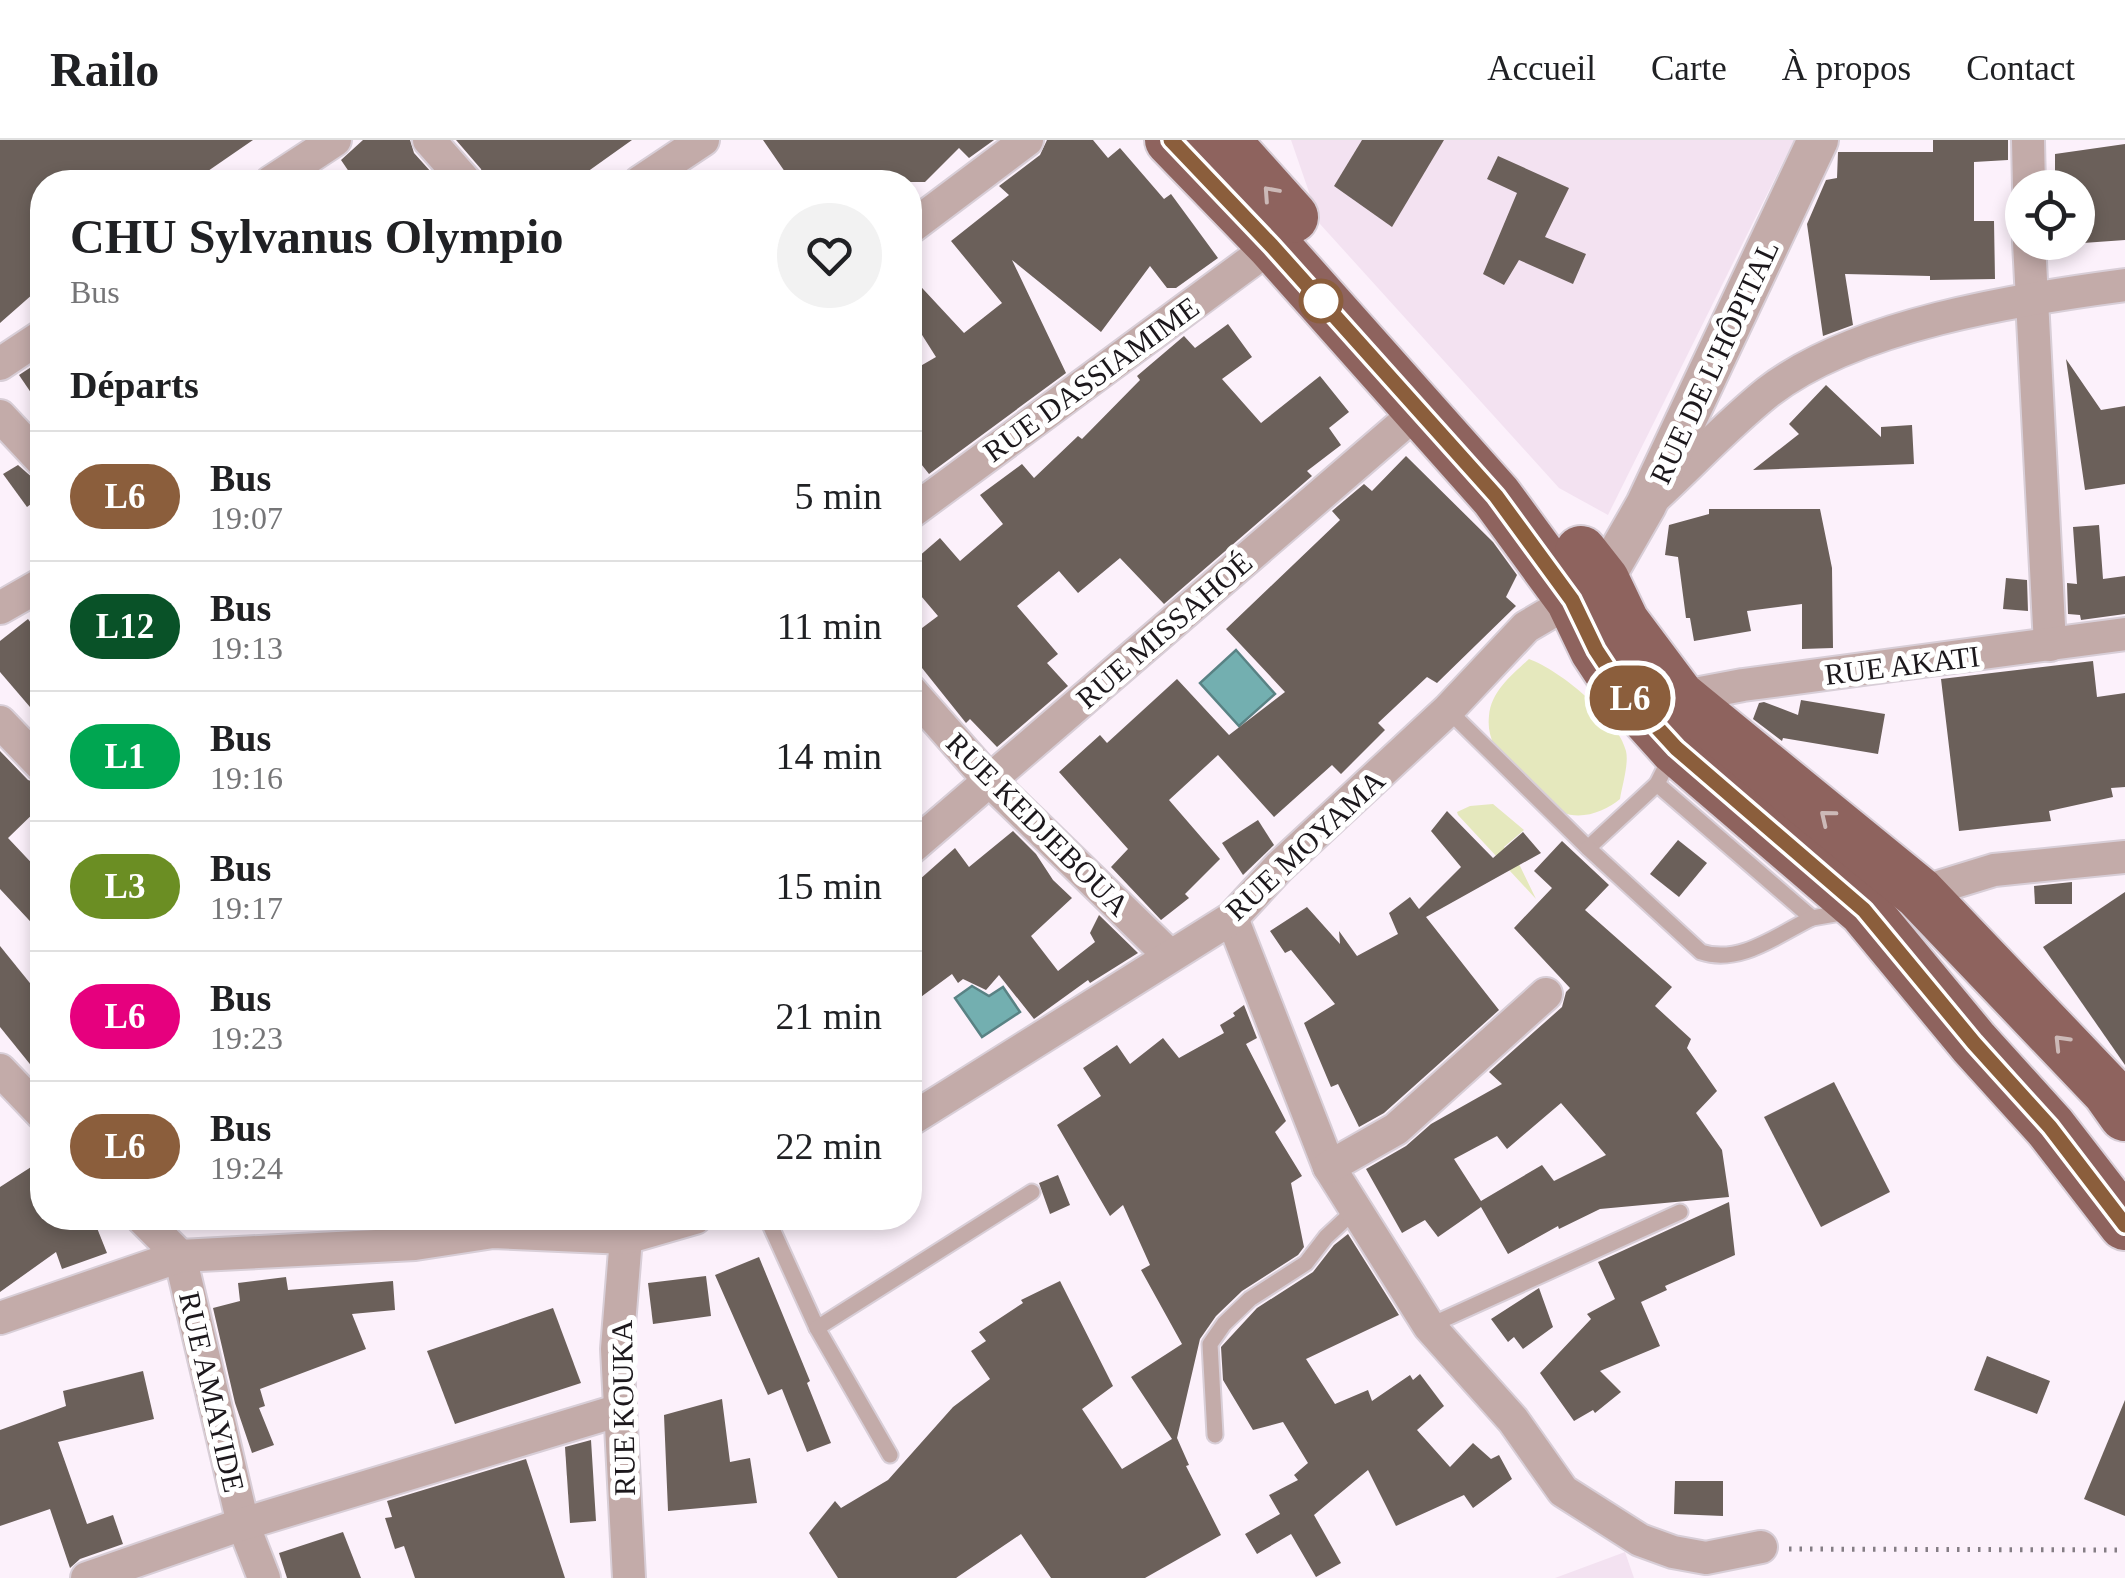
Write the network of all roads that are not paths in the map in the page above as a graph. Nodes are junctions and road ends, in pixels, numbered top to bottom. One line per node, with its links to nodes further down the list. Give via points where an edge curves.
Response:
1 (334, 140): 9 (street)
2 (429, 140): 10 (street)
3 (703, 140): 11 (street)
4 (1027, 140): 13 (street)
5 (1171, 140): 14 (highway)
6 (1223, 140): 25 (highway, one-way to 6, via 1521,475)
7 (1818, 140): 24 (street, RUE DE L'HÔPITAL)
8 (2028, 140): 12 (street)
9 (289, 170)
10 (455, 170)
11 (658, 170)
12 (2028, 170)
13 (922, 219)
14 (1272, 246): 20 (highway); 23 (street, RUE DASSIAMIME)
15 (2030, 260): 17 (street)
16 (2125, 284): 17 (street)
17 (2030, 297): 24 (street, via 1889,334 1804,368); 29 (street)
18 (30, 344): 19 (street)
19 (0, 364)
20 (1418, 411): 25 (highway); 36 (street, RUE MISSAHOÉ)
21 (0, 416): 22 (street)
22 (30, 448)
23 (922, 504)
24 (1646, 505): 25 (street, RUE DE L'HÔPITAL)
25 (1588, 590): 30 (highway, via 1623,622); 32 (street, RUE MOYAMA, via 1526,627); 35 (highway, via 1596,650)
26 (30, 591): 27 (street)
27 (0, 608)
28 (2125, 634): 29 (street, RUE AKATI)
29 (2050, 646): 30 (street, RUE AKATI)
30 (1679, 697): 40 (highway, one-way to 30)
31 (922, 704): 36 (street, RUE KEDJEBOUA)
32 (1448, 710): 38 (lane); 42 (street, RUE MOYAMA)
33 (0, 722): 34 (street)
34 (30, 753)
35 (1666, 766): 38 (lane); 41 (highway); 43 (lane)
36 (989, 780): 37 (street, RUE MISSAHOÉ); 44 (street, RUE KEDJEBOUA)
37 (922, 839)
38 (1588, 848): 43 (lane, via 1712,956 1736,956)
39 (2125, 857): 40 (street, via 1994,870)
40 (1919, 892): 49 (highway, one-way to 40)
41 (1864, 910): 43 (lane); 54 (highway)
42 (1232, 918): 44 (street, RUE MOYAMA); 50 (street)
43 (1812, 918)
44 (1170, 956): 48 (street, RUE MOYAMA)
45 (1546, 994): 50 (street, via 1396,1128)
46 (0, 1070): 47 (street)
47 (30, 1101)
48 (922, 1112)
49 (2125, 1115)
50 (1328, 1167): 52 (street)
51 (1032, 1192): 64 (lane)
52 (1355, 1210): 63 (street); 66 (lane, via 1306,1263 1250,1299 1210,1344)
53 (1680, 1212): 63 (lane)
54 (2125, 1224)
55 (154, 1230): 61 (street, RUE AMAYIDE)
56 (467, 1230): 61 (street, via 415,1244)
57 (539, 1230): 60 (street)
58 (654, 1230): 60 (street)
59 (773, 1230): 64 (lane)
60 (626, 1238): 65 (street, RUE KOUKA, via 617,1348)
61 (180, 1256): 62 (street); 68 (street, RUE AMAYIDE)
62 (0, 1318)
63 (1429, 1326): 69 (street, via 1512,1420 1563,1491 1640,1540 1674,1552 1706,1558)
64 (816, 1328): 67 (lane)
65 (620, 1410): 68 (street); 72 (street, RUE KOUKA)
66 (1215, 1436)
67 (890, 1455)
68 (243, 1524): 70 (street); 71 (street, RUE AMAYIDE)
69 (1761, 1547)
70 (87, 1578)
71 (264, 1578)
72 (628, 1578)

